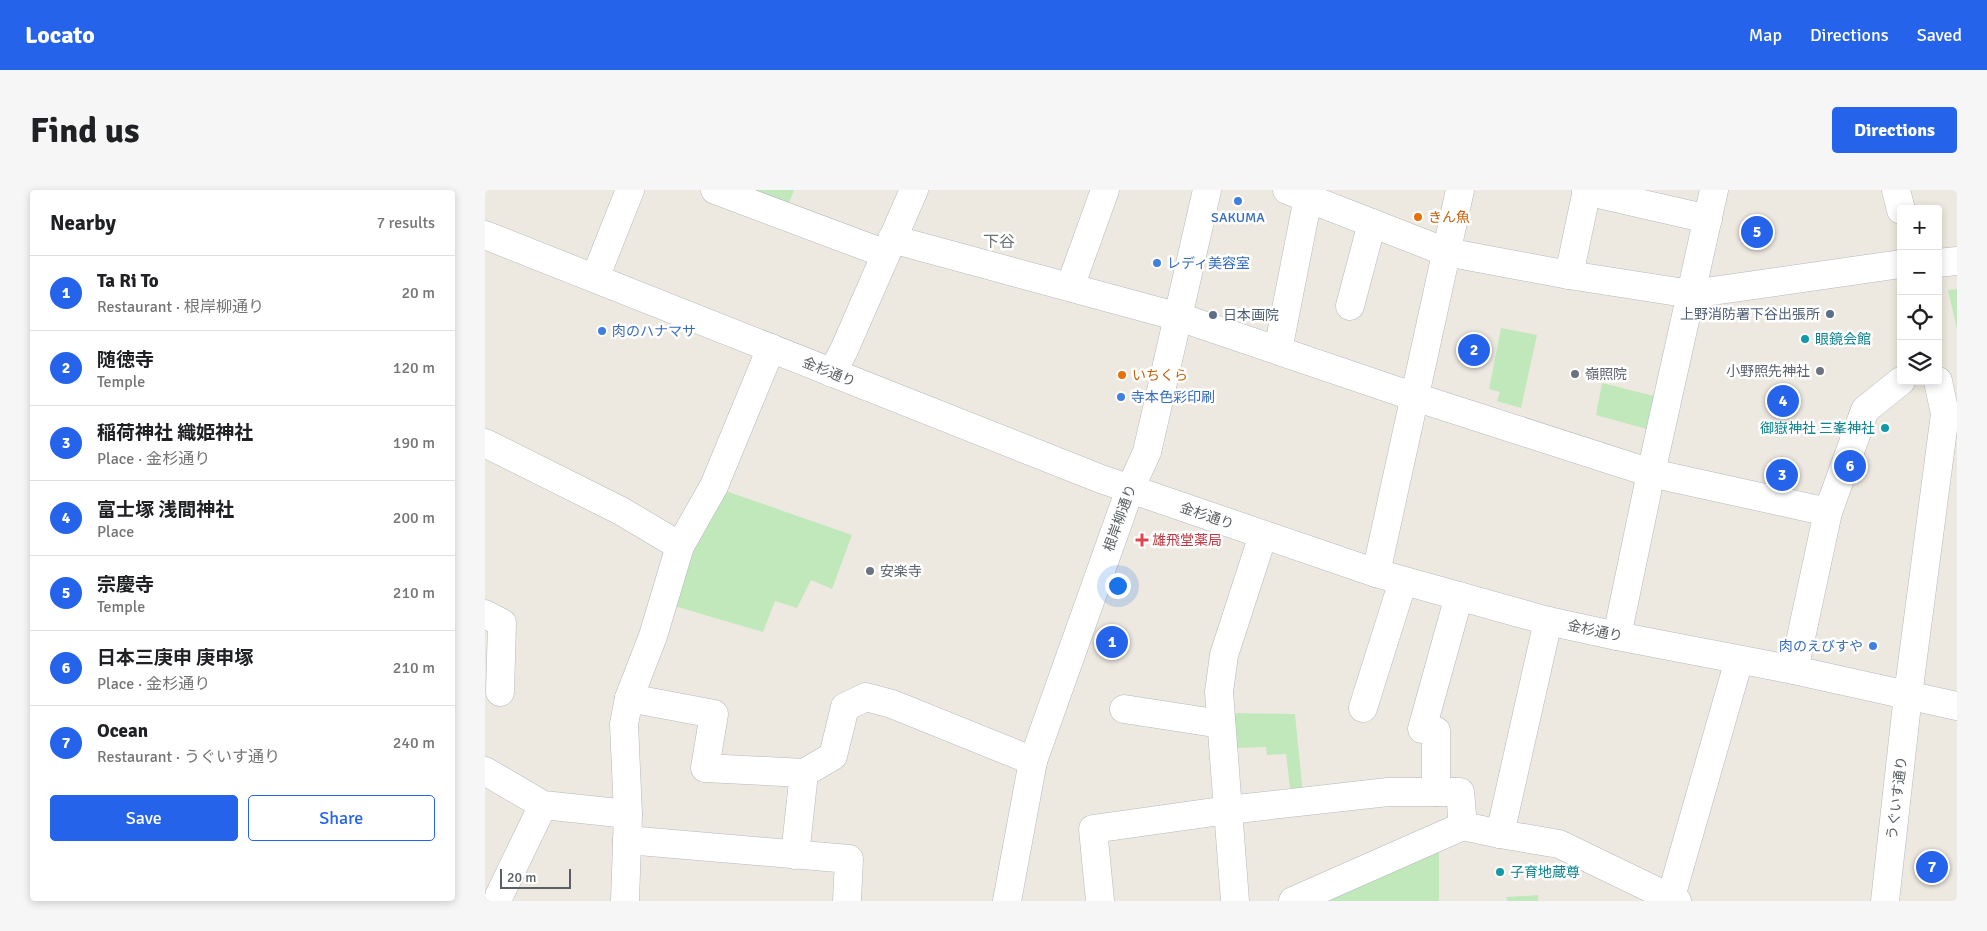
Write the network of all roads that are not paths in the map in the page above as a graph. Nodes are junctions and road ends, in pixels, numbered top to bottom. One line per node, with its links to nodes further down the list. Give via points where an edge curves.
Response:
1 (629, 190): 21 (street)
2 (715, 190): 15 (street)
3 (914, 190): 15 (street)
4 (1105, 190): 22 (street)
5 (1207, 190): 25 (street, 根岸柳通り)
6 (1460, 190): 16 (street)
7 (1587, 190): 12 (street); 20 (street)
8 (1715, 190): 12 (street)
9 (1896, 190): 11 (street)
10 (1316, 196): 13 (street); 27 (street)
11 (1900, 205)
12 (1708, 219): 23 (street)
13 (1372, 222): 16 (street); 24 (street)
14 (485, 235): 21 (street, 金杉通り)
15 (889, 247): 22 (street); 28 (street)
16 (1446, 252): 20 (street); 31 (street)
17 (1957, 261): 18 (street)
18 (1942, 263)
19 (1897, 265): 23 (street)
20 (1569, 275): 23 (street)
21 (595, 278): 26 (street, 金杉通り)
22 (1070, 287): 25 (street)
23 (1691, 294): 33 (street)
24 (1350, 306)
25 (1179, 317): 27 (street); 34 (street, 根岸柳通り, via 1147,452)
26 (771, 348): 28 (street, 金杉通り); 37 (street, via 714,486)
27 (1278, 350): 31 (street)
28 (832, 373): 34 (street, 金杉通り)
29 (1897, 384): 35 (street, via 1865,410)
30 (1945, 393): 47 (street, うぐいす通り, via 1945,414)
31 (1415, 396): 33 (street); 38 (street)
32 (487, 451): 37 (street, via 621,511)
33 (1651, 473): 35 (street); 43 (street)
34 (1130, 489): 36 (street, 金杉通り); 53 (street, 根岸柳通り)
35 (1829, 512): 45 (street)
36 (1263, 535): 38 (street, 金杉通り); 52 (street, via 1225,655 1219,692)
37 (680, 546): 48 (street, via 653,636)
38 (1376, 573): 39 (street, 金杉通り)
39 (1403, 581): 40 (street, 金杉通り); 50 (street)
40 (1459, 596): 42 (street, 金杉通り); 56 (street, via 1422,729 1436,731)
41 (485, 614): 46 (street, via 502,623)
42 (1548, 621): 43 (street, 金杉通り); 61 (street)
43 (1617, 636): 44 (street, 金杉通り)
44 (1739, 660): 45 (street, 金杉通り); 65 (street)
45 (1794, 670): 47 (street, 金杉通り)
46 (500, 692)
47 (1908, 695): 49 (street, 金杉通り); 72 (street, うぐいす通り)
48 (629, 698): 55 (street, via 713,714 705,768); 60 (street, via 624,724)
49 (1957, 706)
50 (1363, 708)
51 (1124, 709): 52 (street)
52 (1221, 724): 58 (street)
53 (1033, 761): 55 (street, via 892,704 866,697 845,707 833,756); 68 (street, 根岸柳通り)
54 (485, 771): 57 (street)
55 (804, 773): 62 (street)
56 (1436, 792): 58 (street, via 1388,792); 59 (street, via 1460,792)
57 (543, 805): 60 (street); 64 (street)
58 (1228, 810): 69 (street, via 1093,829); 70 (street)
59 (1463, 826): 61 (street); 71 (street)
60 (628, 827): 62 (street); 66 (street)
61 (1500, 834): 63 (street, via 1559,844)
62 (795, 855): 67 (street, via 849,859)
63 (1631, 890): 65 (street)
64 (498, 895)
65 (1674, 899)
66 (625, 901)
67 (847, 901)
68 (1007, 901)
69 (1100, 901)
70 (1235, 901)
71 (1293, 901)
72 (1885, 901)

